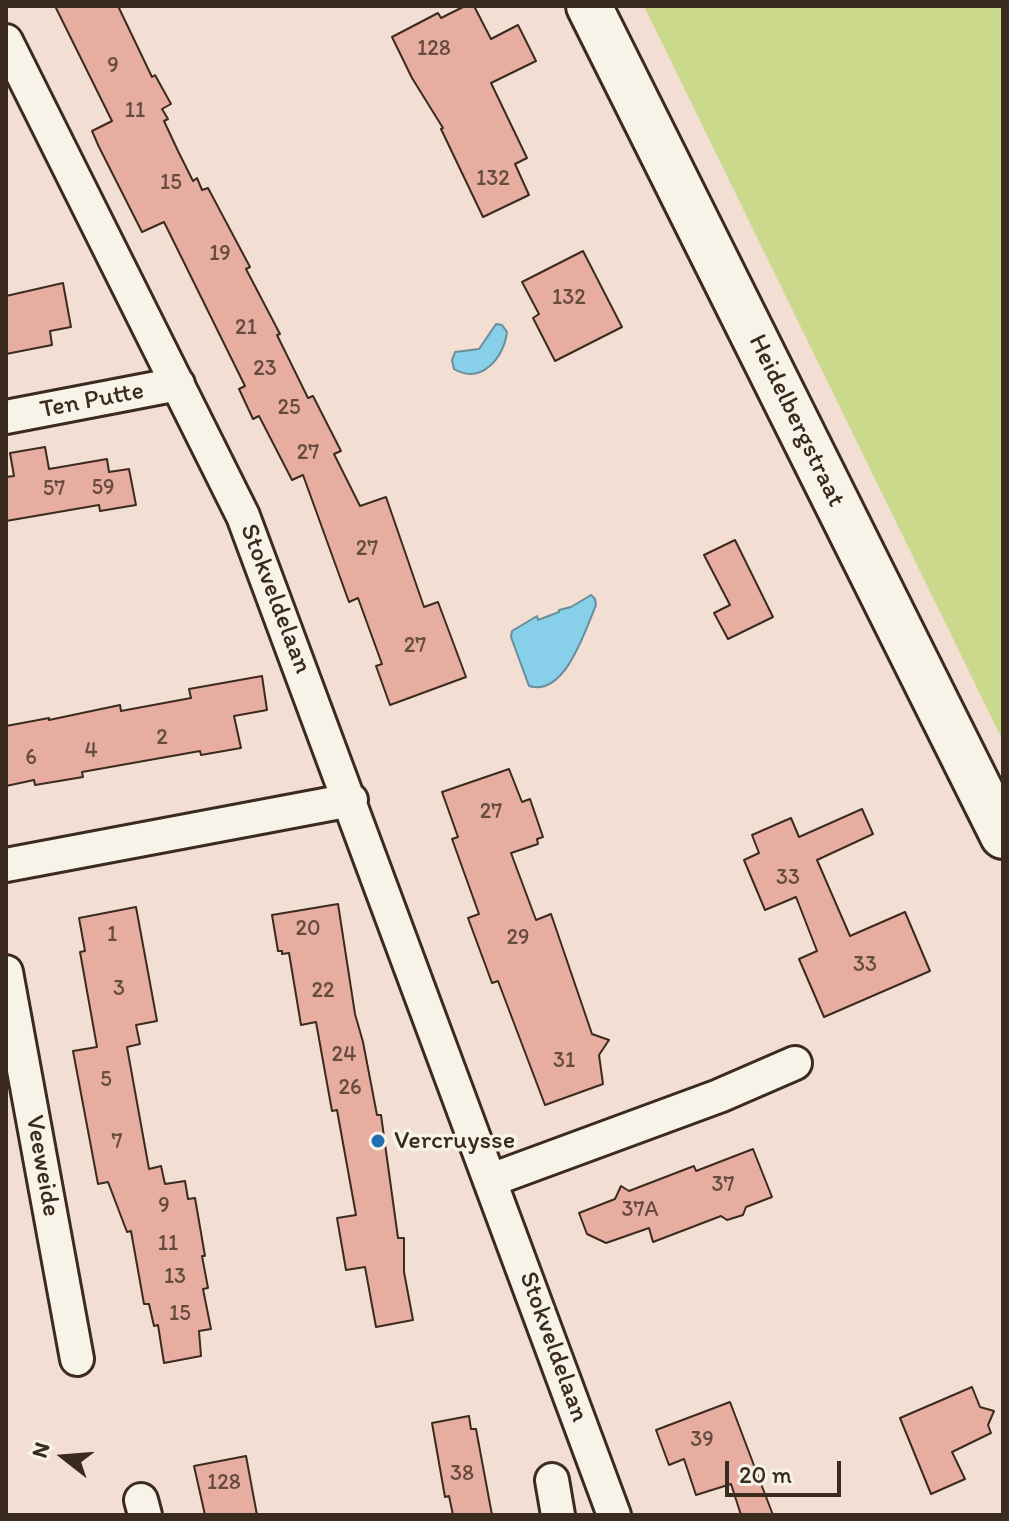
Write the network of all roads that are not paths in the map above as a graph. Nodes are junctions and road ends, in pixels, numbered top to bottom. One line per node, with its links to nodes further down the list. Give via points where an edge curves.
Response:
1 (589, 6): 6 (main road, Heidelbergstraat)
2 (6, 41): 3 (street, Stokveldelaan)
3 (178, 384): 4 (street, Ten Putte); 5 (street, Stokveldelaan, via 243,516)
4 (6, 417)
5 (351, 800): 7 (street); 10 (street, Stokveldelaan)
6 (1003, 836)
7 (6, 865)
8 (6, 972): 11 (street, Veeweide)
9 (795, 1063): 10 (street)
10 (491, 1180): 14 (street, Stokveldelaan)
11 (77, 1359)
12 (552, 1480): 13 (street)
13 (558, 1515)
14 (614, 1515)

